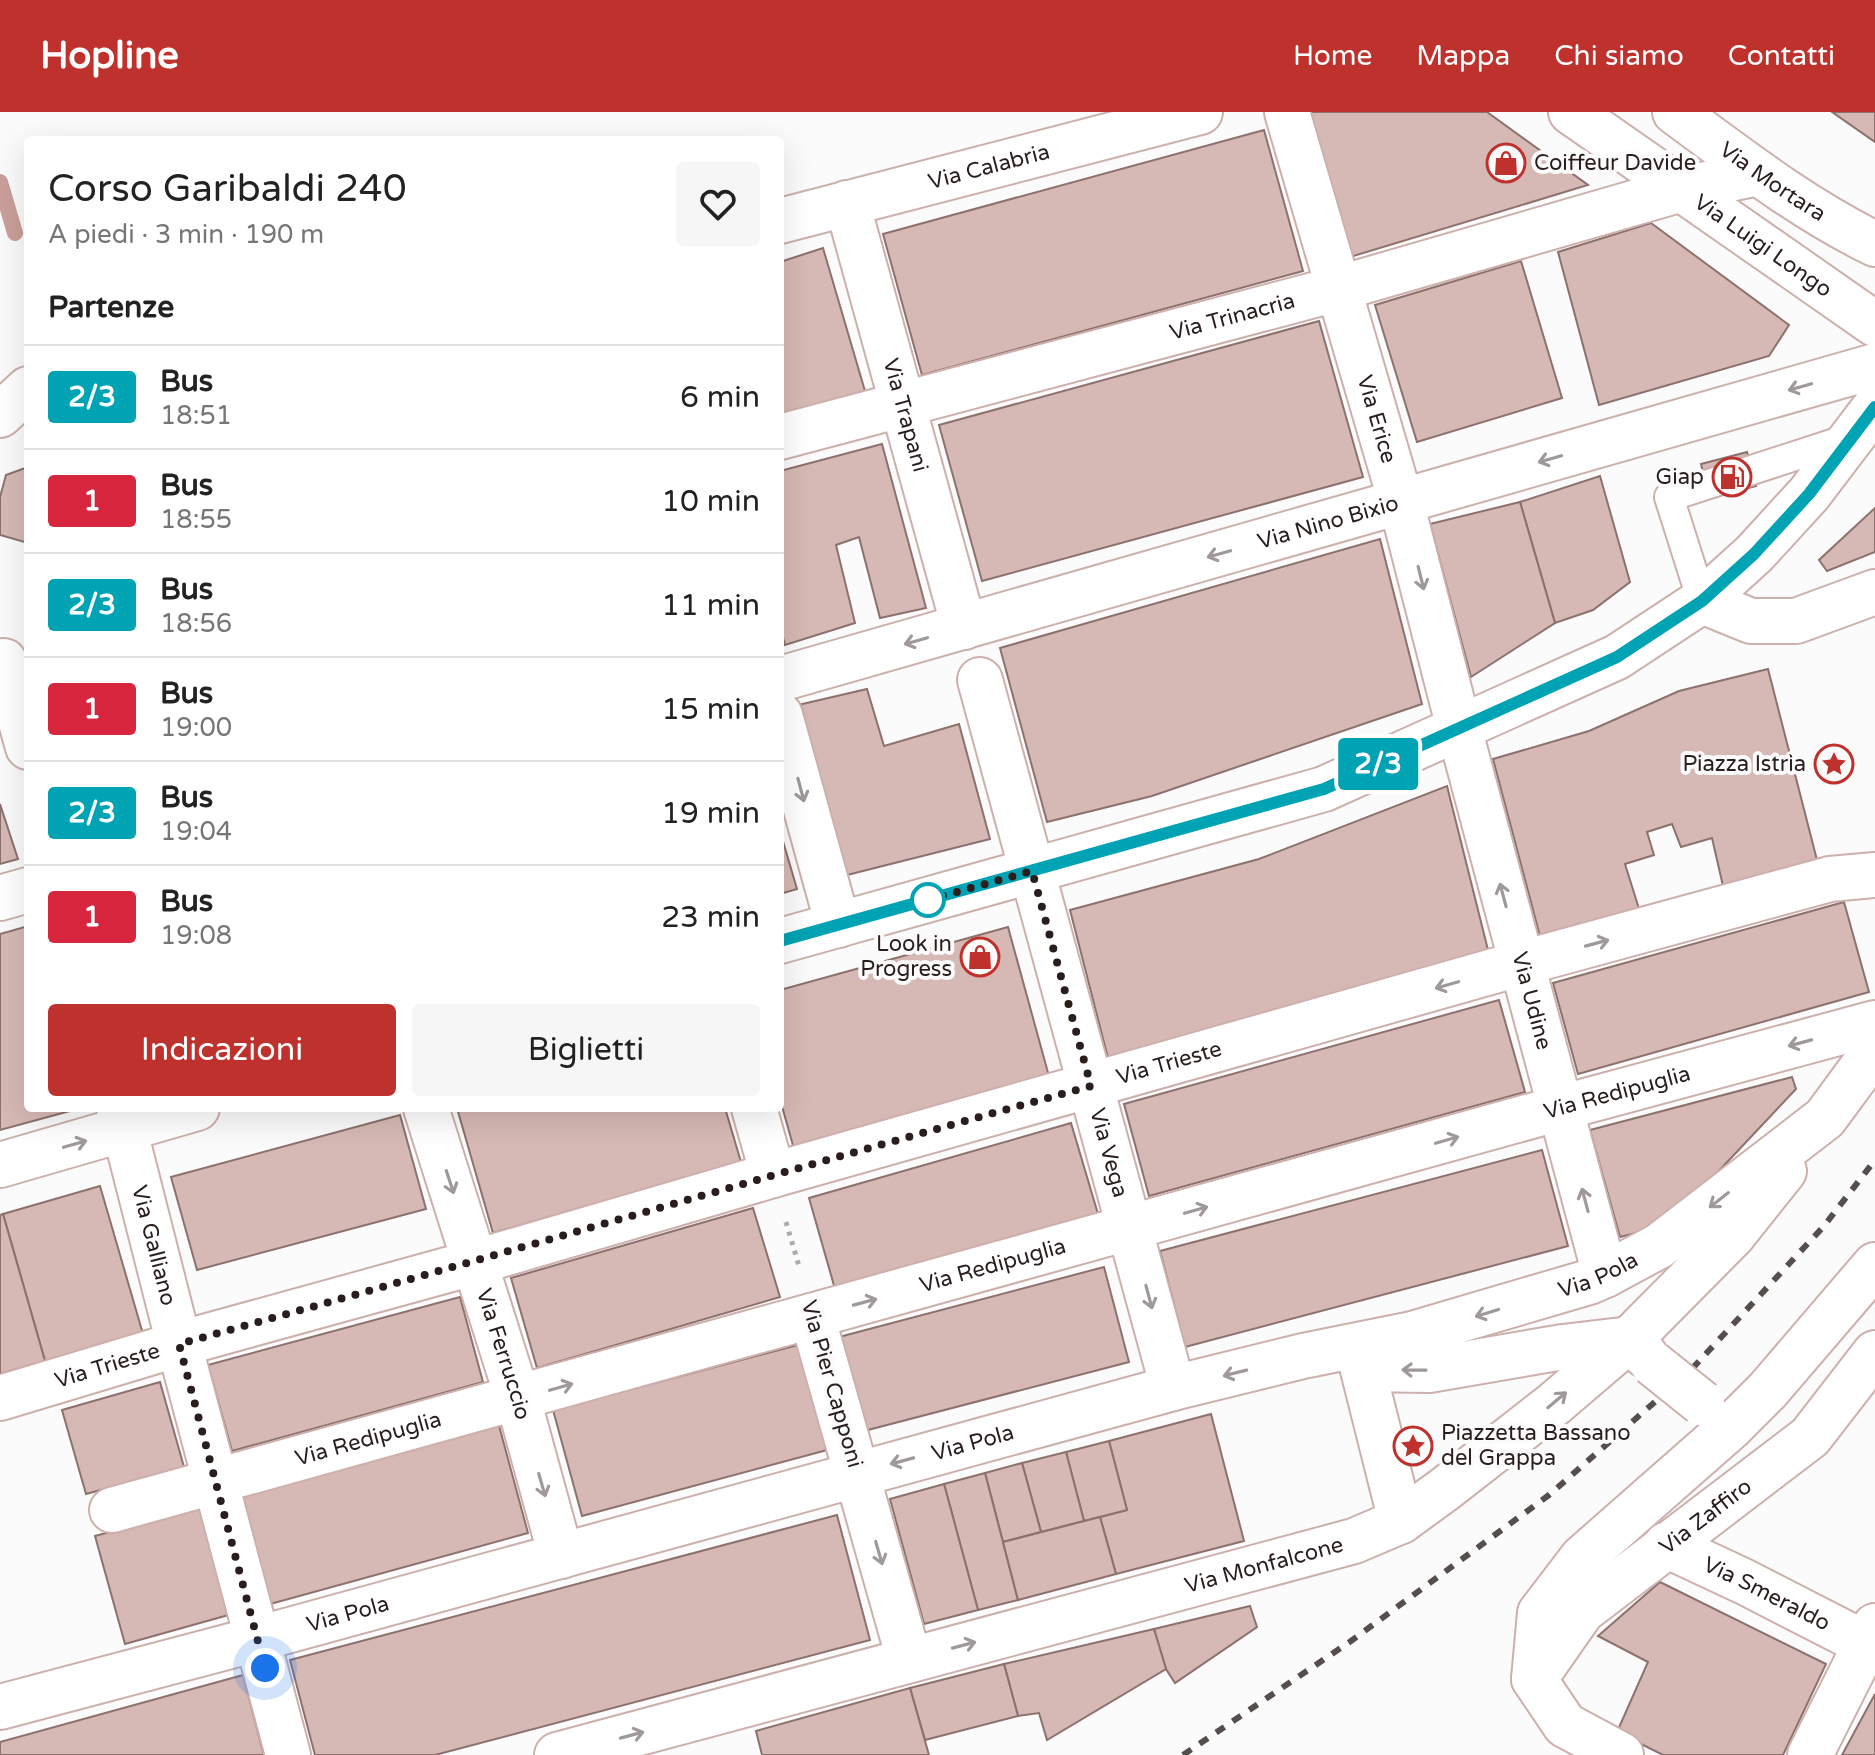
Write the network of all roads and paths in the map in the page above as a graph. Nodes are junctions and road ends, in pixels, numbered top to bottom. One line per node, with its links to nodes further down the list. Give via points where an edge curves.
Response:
1 (1200, 112): 7 (street, Via Calabria)
2 (1287, 112): 10 (street, Via Erice)
3 (1571, 112): 6 (street, Via Luigi Longo)
4 (1675, 112): 5 (street, Via Mortara)
5 (1758, 173): 6 (street, Via Trinacria); 9 (street, Via Mortara)
6 (1682, 189): 10 (street, Via Trinacria); 11 (street, Via Luigi Longo)
7 (847, 203): 8 (street, Via Calabria); 14 (street, Via Trapani)
8 (784, 220)
9 (1875, 244)
10 (1340, 288): 14 (street, Via Trinacria); 18 (street, Via Erice)
11 (1875, 324)
12 (1875, 366): 18 (street, Via Nino Bixio, one-way to 18)
13 (24, 393): 15 (street)
14 (903, 404): 17 (street, Via Trinacria); 21 (street, Via Trapani)
15 (0, 415)
16 (1863, 422): 20 (street, via 1809,494); 20 (lane, via 1669,497)
17 (784, 436)
18 (1401, 502): 21 (street, Via Nino Bixio, one-way to 21); 26 (street, Via Erice, one-way to 26)
19 (1875, 592): 20 (street, via 1796,621 1751,621)
20 (1702, 601): 26 (street, via 1617,657)
21 (964, 627): 23 (street, Via Nino Bixio, one-way to 23)
22 (11, 660): 25 (street)
23 (784, 678)
24 (980, 680): 28 (street)
25 (24, 727)
26 (1459, 728): 28 (street, via 1324,789); 34 (street, Via Udine, one-way to 26)
27 (784, 729): 32 (street, one-way to 32)
28 (1032, 871): 32 (street); 37 (street, Via Vega)
29 (1875, 875): 34 (street, Via Trieste, one-way to 29, via 1830,879)
30 (24, 891): 31 (street)
31 (0, 898)
32 (838, 925): 33 (street)
33 (784, 940)
34 (1522, 963): 37 (street, Via Trieste, one-way to 37); 38 (street, Via Udine)
35 (1875, 1023): 38 (street, Via Redipuglia, one-way to 38)
36 (1875, 1050): 42 (street, Via Pola)
37 (1091, 1086): 45 (street, Via Trieste); 46 (street, Via Vega)
38 (1560, 1108): 46 (street, Via Redipuglia, one-way to 38); 49 (street, Via Udine, one-way to 38)
39 (170, 1112): 43 (street)
40 (427, 1112): 47 (street, Via Ferruccio, one-way to 47)
41 (755, 1112): 45 (street)
42 (1825, 1118): 49 (street, Via Pola, one-way to 49, via 1659,1246); 52 (street, Via Monfalcone)
43 (122, 1119): 44 (street, one-way to 43); 51 (street, Via Galliano)
44 (0, 1165)
45 (773, 1175): 47 (street, Via Trieste); 50 (path, Via Pier Capponi)
46 (1131, 1229): 50 (street, Via Redipuglia, one-way to 46); 55 (street, Via Vega, one-way to 55)
47 (476, 1262): 51 (street, Via Trieste); 57 (street, Via Ferruccio)
48 (1875, 1265): 58 (street, via 1768,1390)
49 (1605, 1275): 54 (street, Via Pola, one-way to 54, via 1412,1334)
50 (812, 1316): 57 (street, Via Redipuglia, one-way to 50); 59 (street, Via Pier Capponi)
51 (179, 1344): 56 (street, Via Trieste); 60 (street, Via Galliano)
52 (1641, 1351): 54 (street, one-way to 54, via 1563,1347 1429,1370); 58 (street, bridge); 62 (street, Via Monfalcone, one-way to 52, via 1554,1404)
53 (1875, 1353): 63 (street, Via Zaffiro, via 1810,1437)
54 (1360, 1357): 55 (street, Via Pola, one-way to 55, via 1303,1356); 62 (street)
55 (1173, 1388): 59 (street, Via Pola, one-way to 59)
56 (0, 1398)
57 (518, 1399): 60 (street, Via Redipuglia); 64 (street, Via Ferruccio, one-way to 64)
58 (1717, 1415): 68 (street, via 1582,1558 1540,1613)
59 (857, 1474): 64 (street, Via Pola); 67 (street, Via Pier Capponi, one-way to 67)
60 (216, 1483): 61 (street, Via Redipuglia); 66 (street, Via Galliano)
61 (112, 1510)
62 (1401, 1521): 67 (street, Via Monfalcone, one-way to 62, via 1354,1541)
63 (1666, 1545): 65 (street, Via Smeraldo); 68 (street, Via Zaffiro, via 1582,1611)
64 (561, 1556): 66 (street, Via Pola)
65 (1870, 1635): 73 (street)
66 (257, 1639): 69 (street, Via Pola); 70 (street, Via Galliano)
67 (909, 1659): 71 (street, Via Monfalcone, one-way to 67)
68 (1534, 1679): 72 (street, via 1565,1725)
69 (0, 1707)
70 (288, 1755)
71 (557, 1755)
72 (1621, 1755)
73 (1810, 1755)

